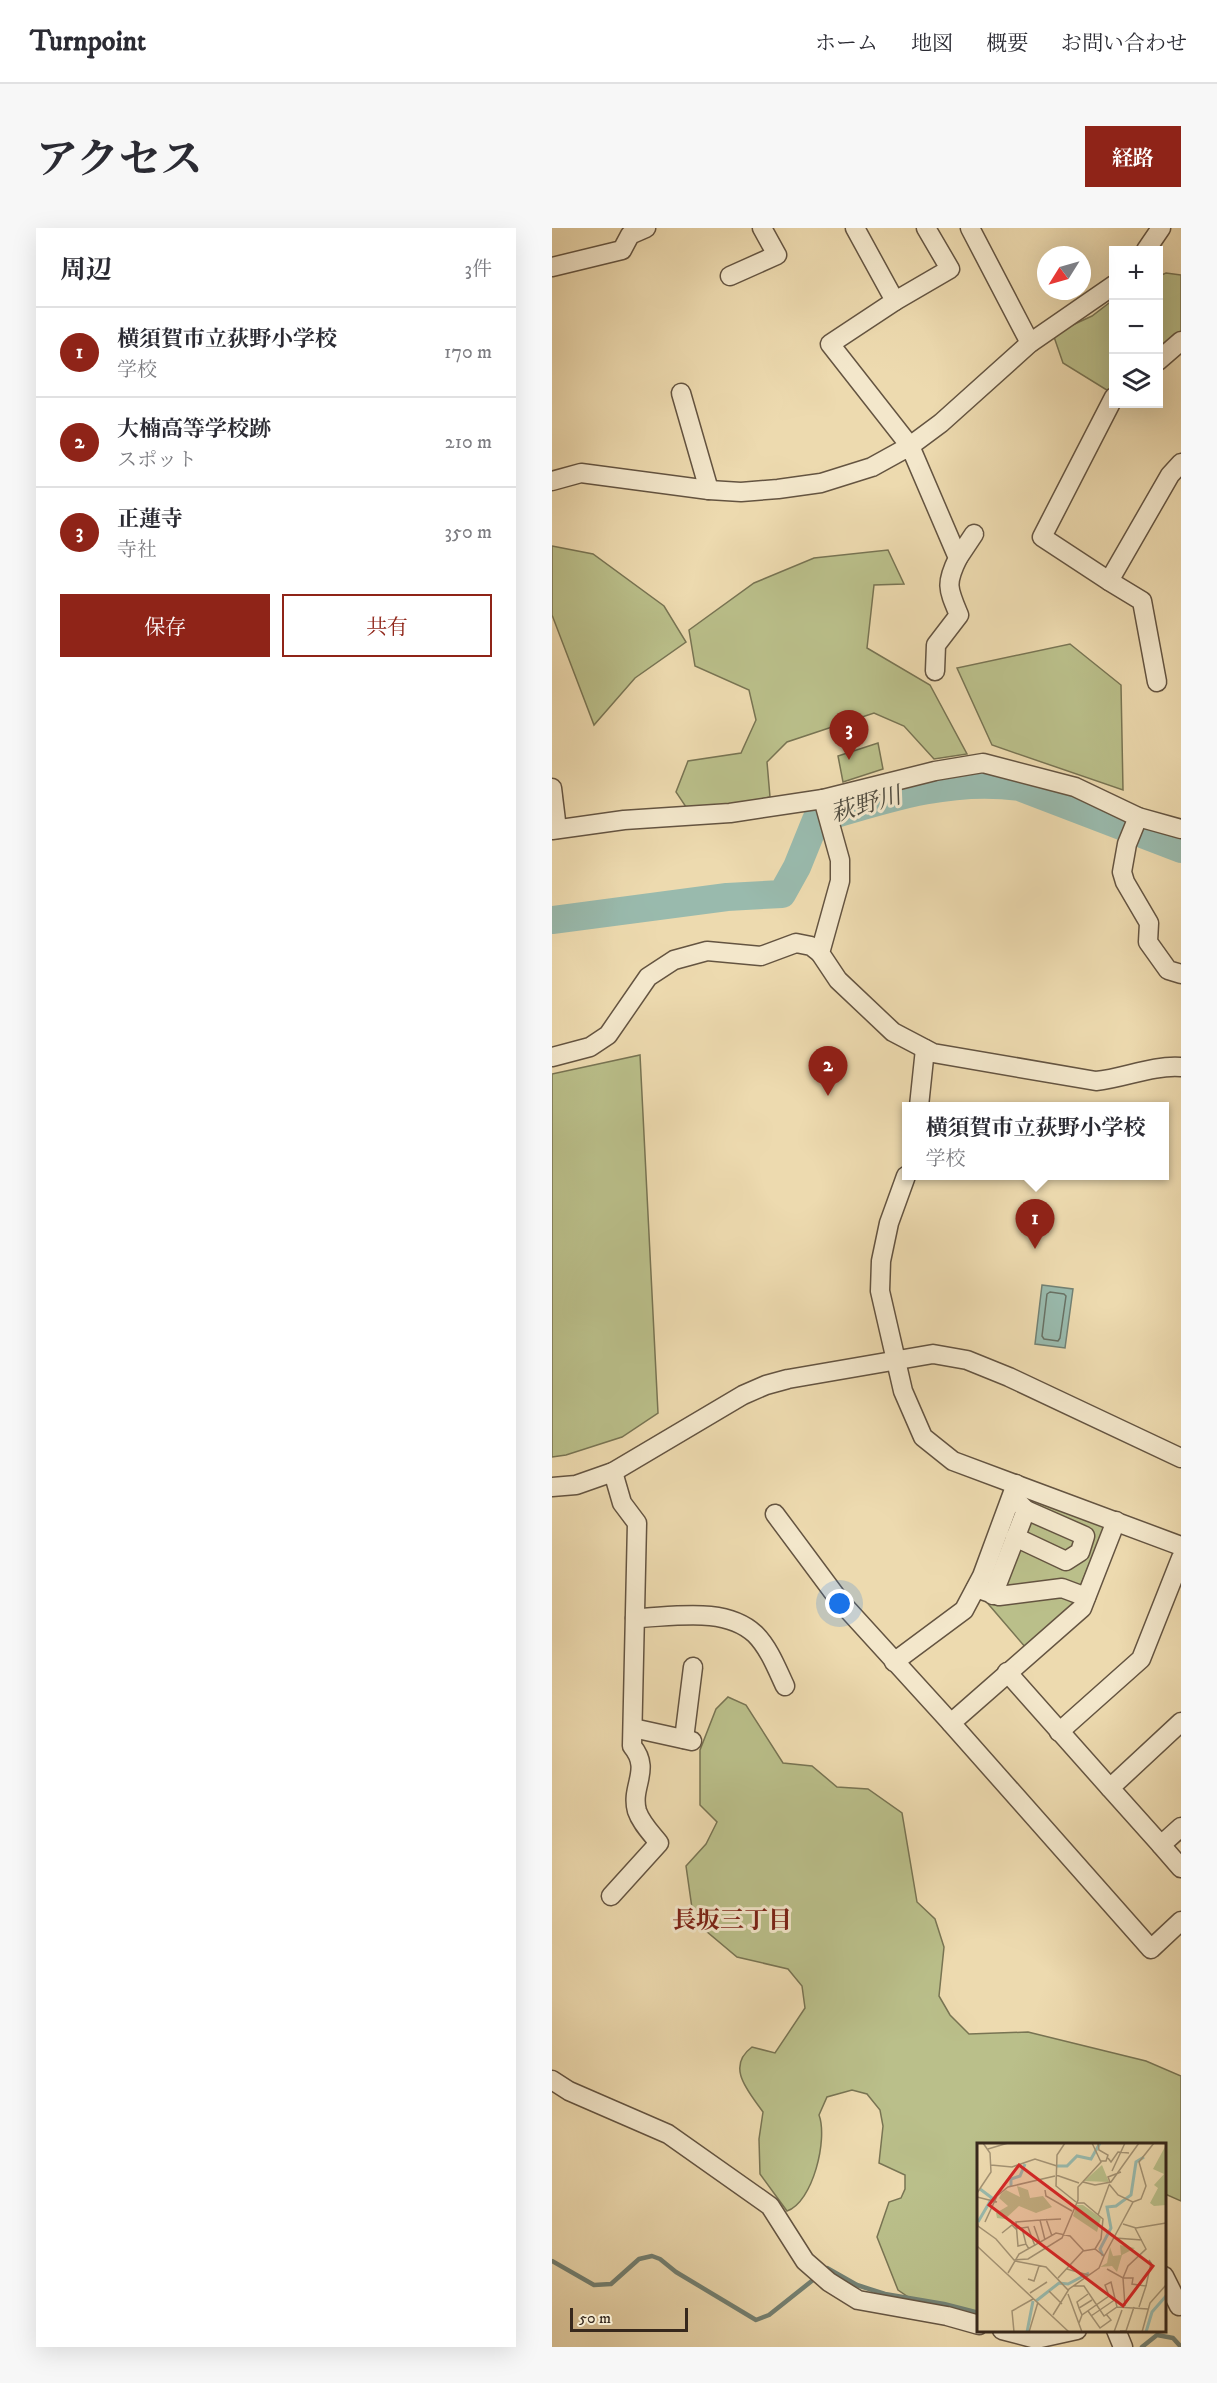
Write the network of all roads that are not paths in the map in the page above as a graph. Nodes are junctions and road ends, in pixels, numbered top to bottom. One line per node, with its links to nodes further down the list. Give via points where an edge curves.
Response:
1 (646, 228): 8 (street, via 630,235 622,250)
2 (762, 228): 9 (street, via 777,255)
3 (855, 228): 11 (street)
4 (926, 228): 11 (street, via 950,269)
5 (970, 228): 13 (street)
6 (1161, 228): 7 (street)
7 (1149, 246)
8 (552, 267)
9 (730, 276)
10 (1109, 288): 13 (street)
11 (895, 301): 19 (street, via 831,344)
12 (1181, 341): 14 (street)
13 (1030, 343): 19 (street)
14 (1163, 357)
15 (1163, 360): 16 (street)
16 (1181, 364)
17 (681, 393): 22 (street)
18 (1109, 405): 25 (street, via 1042,537)
19 (910, 446): 22 (street, via 873,467 821,483 741,492); 24 (street)
20 (1181, 463): 25 (street, via 1170,475)
21 (552, 481): 22 (street, via 581,473)
22 (709, 490)
23 (974, 534): 24 (street)
24 (958, 558): 26 (street, via 949,576 948,589 959,615 936,645)
25 (1109, 581): 27 (street, via 1142,601)
26 (935, 671)
27 (1156, 682)
28 (552, 788): 31 (street)
29 (823, 798): 30 (street, via 983,763 1075,788); 31 (street, via 730,813); 33 (street, via 840,860 840,881)
30 (1136, 821): 32 (street); 34 (street, via 1122,872 1149,923 1148,942 1168,970)
31 (555, 829)
32 (1181, 829)
33 (820, 953): 35 (street, via 838,980 893,1032); 36 (street, via 796,943 761,956 706,951 674,960 648,976 608,1035 590,1047)
34 (1181, 974)
35 (925, 1049): 37 (street, via 1096,1081 1166,1066); 38 (street)
36 (552, 1057)
37 (1181, 1067)
38 (920, 1102)
39 (905, 1180): 40 (street, via 889,1222 881,1261 880,1292)
40 (897, 1359): 41 (street, via 933,1354 967,1360); 42 (street, via 766,1385); 44 (street, via 903,1392 923,1437 952,1461)
41 (1181, 1458)
42 (614, 1472): 43 (street, via 576,1485); 55 (street, via 622,1503 637,1523)
43 (552, 1487)
44 (1014, 1490): 45 (street); 47 (street); 53 (street)
45 (1026, 1510): 48 (street); 51 (street, via 1085,1536 1080,1552)
46 (774, 1514): 56 (street, via 839,1600)
47 (1116, 1521): 49 (street); 54 (street)
48 (1015, 1537): 51 (street); 53 (street)
49 (1181, 1546)
50 (1181, 1558): 63 (street, via 1141,1659)
51 (1066, 1560): 52 (street, via 1073,1578)
52 (1062, 1588): 53 (street); 54 (street)
53 (984, 1591): 56 (street)
54 (1086, 1597): 58 (street, via 1082,1608)
55 (635, 1618): 59 (street, via 714,1616 741,1626 761,1641); 62 (street)
56 (894, 1662): 61 (street)
57 (693, 1667): 62 (street, via 688,1740)
58 (1006, 1672): 61 (street); 63 (street)
59 (785, 1686)
60 (1181, 1722): 64 (street)
61 (951, 1723): 69 (street, via 1151,1949)
62 (633, 1728): 68 (street, via 632,1746 640,1755 642,1768 638,1813 659,1843)
63 (1059, 1732): 64 (street)
64 (1110, 1788): 66 (street)
65 (1181, 1827): 66 (street)
66 (1161, 1845): 67 (street)
67 (1181, 1868)
68 (610, 1896)
69 (1181, 1922)
70 (552, 2080): 73 (street, via 668,2134 770,2206 805,2261 858,2300)
71 (1166, 2282): 72 (street)
72 (1175, 2307)
73 (977, 2325)
74 (1006, 2332): 75 (street, via 1036,2339)
75 (1072, 2332)
76 (1116, 2332): 77 (street)
77 (1123, 2347)

